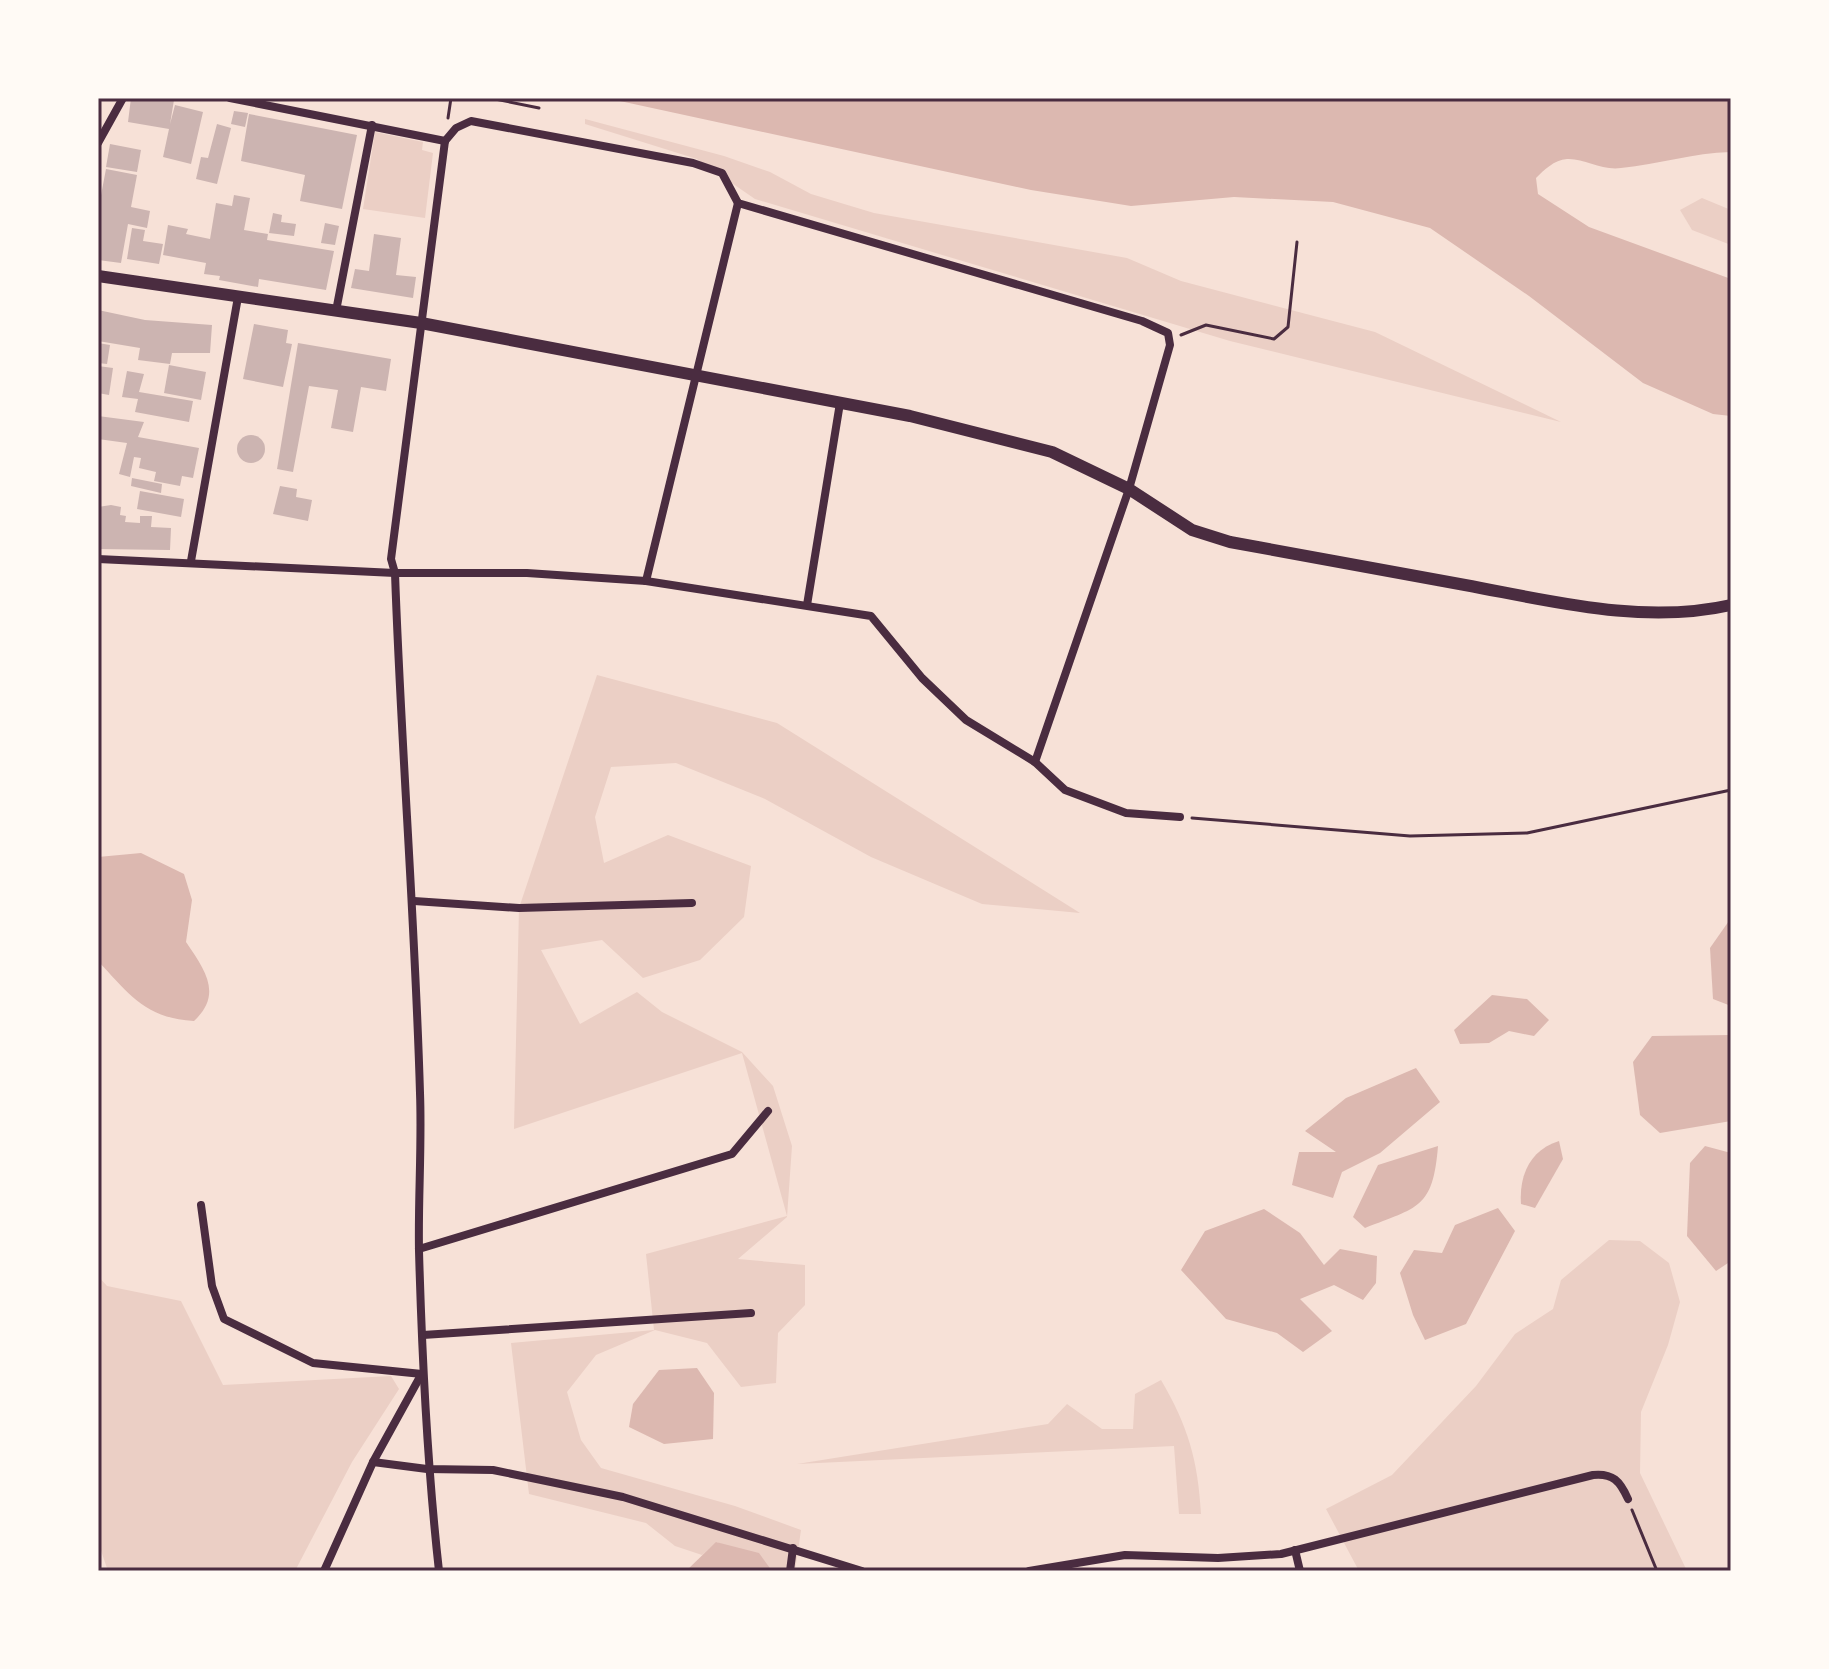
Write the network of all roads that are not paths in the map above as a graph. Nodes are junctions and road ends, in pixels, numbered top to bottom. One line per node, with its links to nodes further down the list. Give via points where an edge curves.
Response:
1 (123, 98): 5 (street)
2 (230, 98): 3 (street)
3 (372, 125): 4 (street); 9 (street)
4 (445, 141): 6 (street, via 471,121 693,163 722,173); 10 (street)
5 (98, 143)
6 (738, 203): 11 (street); 13 (street, via 1168,333 1170,345)
7 (98, 276): 8 (street)
8 (238, 297): 9 (street); 15 (street)
9 (336, 311): 10 (street)
10 (421, 323): 11 (street); 16 (street, via 391,559)
11 (697, 375): 12 (street); 17 (street)
12 (840, 403): 13 (street, via 1052,452); 18 (street)
13 (1129, 489): 19 (street, via 1192,530 1230,542 1585,607 1649,614); 20 (street)
14 (98, 559): 15 (street)
15 (191, 561): 16 (street)
16 (395, 573): 17 (street, via 527,573); 22 (street, via 401,747)
17 (646, 581): 18 (street)
18 (807, 605): 20 (street, via 871,616 922,678 966,720)
19 (1731, 605)
20 (1035, 762): 21 (street, via 1065,790 1126,813)
21 (1180, 817)
22 (414, 901): 23 (street, via 519,908); 26 (street)
23 (692, 903)
24 (768, 1111): 26 (street, via 732,1154)
25 (201, 1205): 29 (street, via 212,1286 224,1319 313,1363)
26 (419, 1249): 28 (street)
27 (751, 1313): 28 (street)
28 (423, 1335): 29 (street)
29 (422, 1374): 30 (street); 31 (street)
30 (373, 1462): 31 (street); 35 (street)
31 (427, 1469): 33 (street, via 493,1470 623,1497); 36 (street)
32 (1628, 1499): 34 (street, via 1621,1483 1607,1473 1593,1475)
33 (793, 1548): 37 (street); 38 (street)
34 (1295, 1550): 39 (street, via 1218,1558 1125,1555); 40 (street)
35 (324, 1571)
36 (439, 1571)
37 (790, 1571)
38 (862, 1571)
39 (1029, 1571)
40 (1300, 1571)

